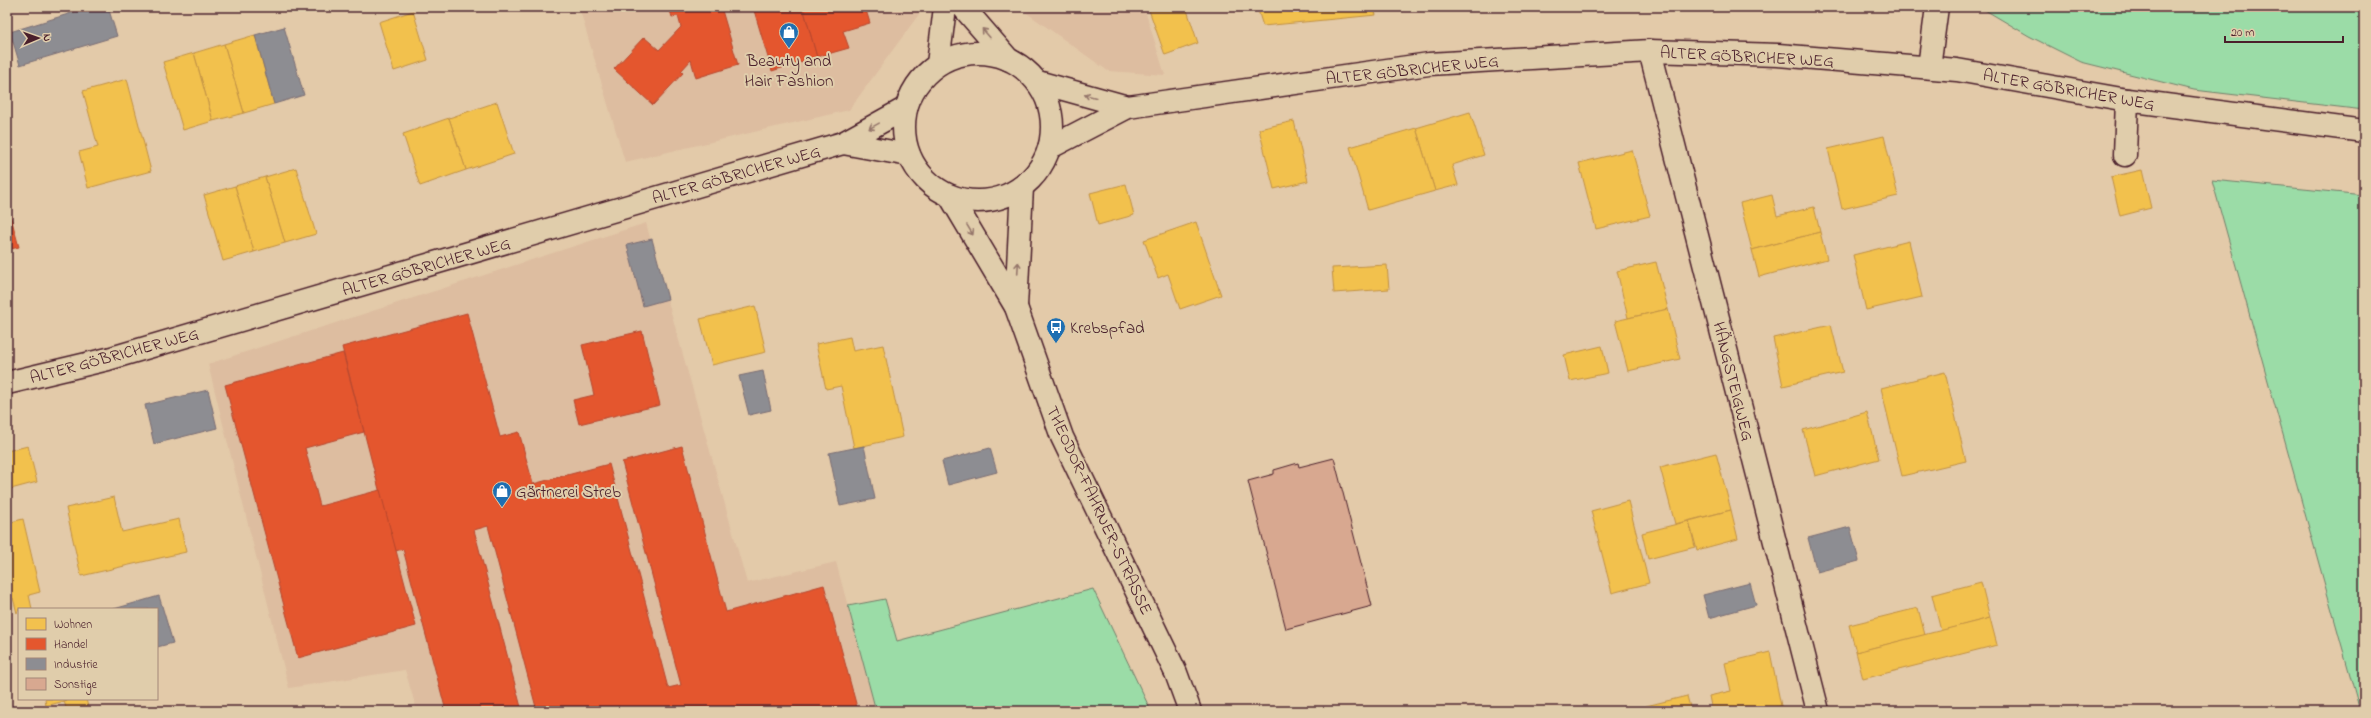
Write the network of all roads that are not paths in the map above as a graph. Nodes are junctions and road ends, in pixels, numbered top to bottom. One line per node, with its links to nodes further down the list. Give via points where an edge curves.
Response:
1 (945, 7): 6 (street)
2 (964, 7): 5 (street, one-way to 2)
3 (1937, 7): 7 (street)
4 (1650, 51): 7 (street, ALTER GÖBRICHER WEG, via 1778,56); 10 (street, ALTER GÖBRICHER WEG, via 1429,64); 22 (street, HÄNGSTEIGWEG)
5 (1008, 59): 6 (street, via 978,52 958,55); 8 (street)
6 (938, 64): 11 (street, via 925,74 915,87)
7 (1929, 68): 9 (street, ALTER GÖBRICHER WEG, via 1956,70)
8 (1038, 82): 10 (street, ALTER GÖBRICHER WEG, one-way to 8); 14 (street, via 1048,103 1051,117)
9 (2127, 100): 12 (street, ALTER GÖBRICHER WEG); 16 (street)
10 (1128, 107): 14 (street, ALTER GÖBRICHER WEG)
11 (906, 108): 13 (street, ALTER GÖBRICHER WEG, one-way to 13); 15 (street, via 904,132)
12 (2364, 131)
13 (843, 143): 15 (street, ALTER GÖBRICHER WEG); 20 (street, ALTER GÖBRICHER WEG, via 108,359)
14 (1049, 148): 17 (street, via 1045,161 1036,174)
15 (909, 155): 18 (street, via 927,182)
16 (2125, 155)
17 (1022, 187): 18 (street, via 1007,196 974,202); 19 (street, THEODOR-FAHRNER-STRASSE, one-way to 17)
18 (950, 196): 19 (street, THEODOR-FAHRNER-STRASSE, one-way to 19)
19 (1016, 307): 21 (street, THEODOR-FAHRNER-STRASSE, via 1062,436 1176,673)
20 (7, 383)
21 (1190, 711)
22 (1818, 711)

